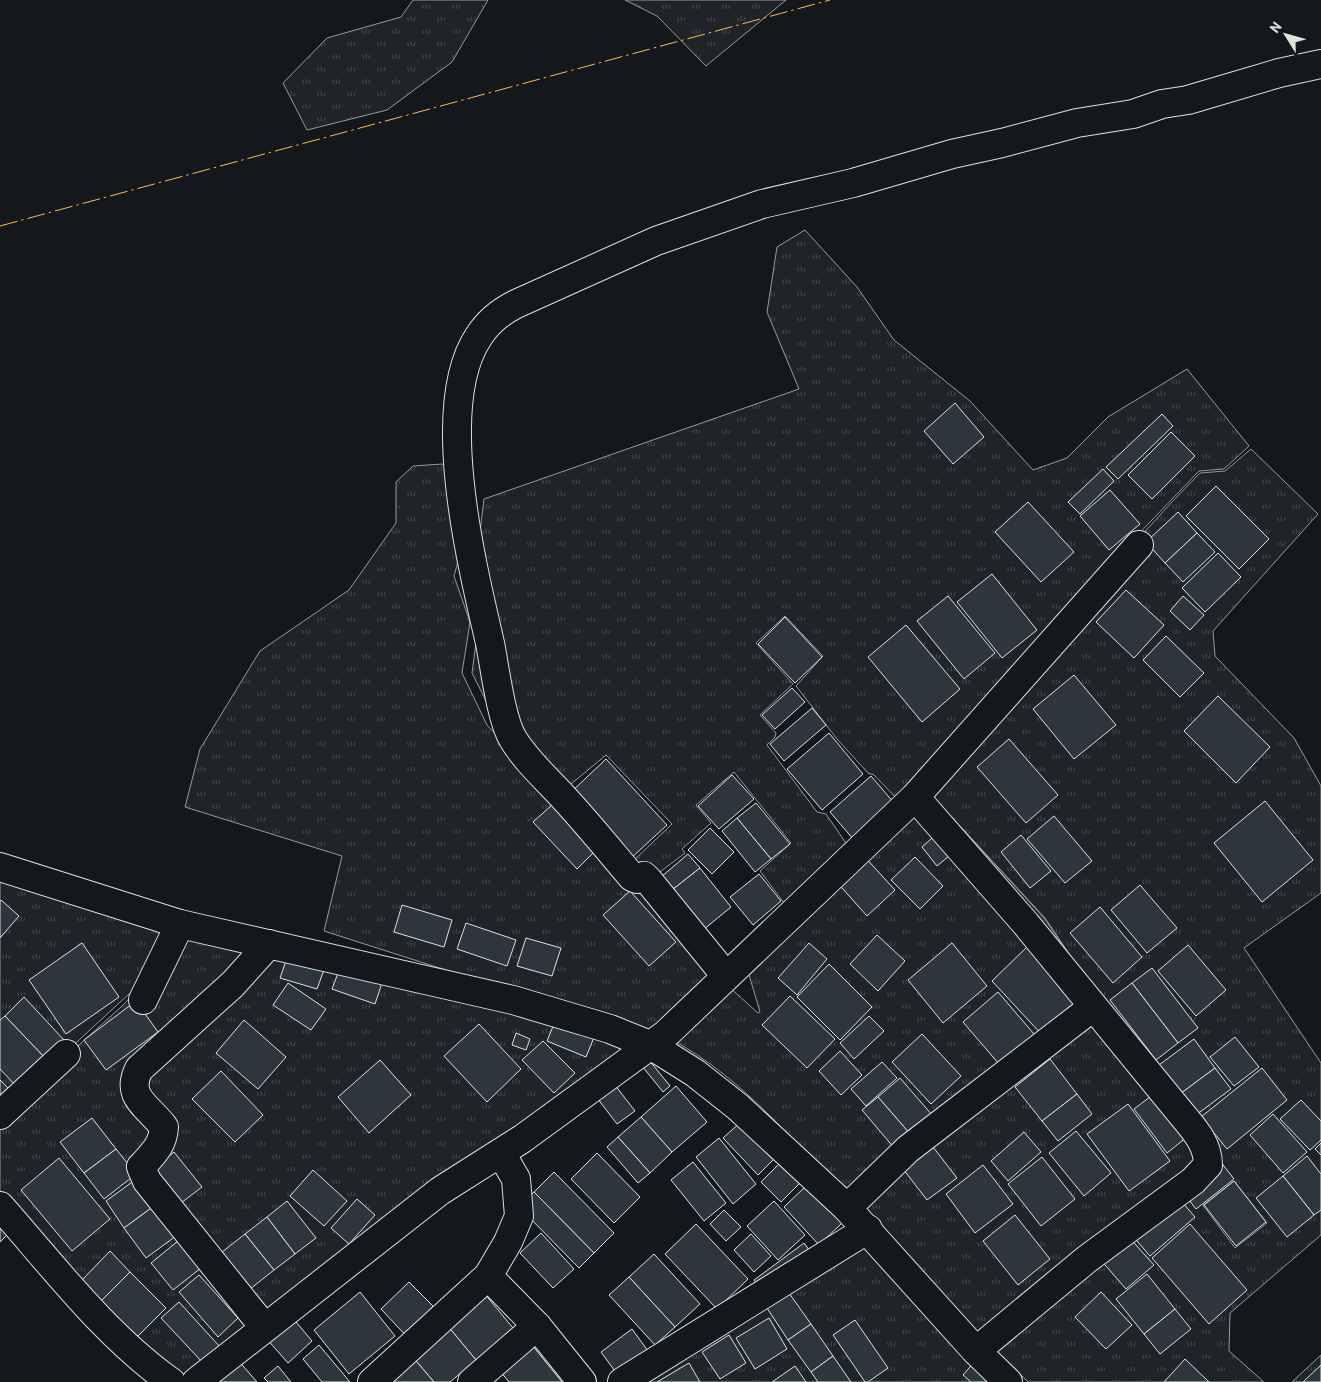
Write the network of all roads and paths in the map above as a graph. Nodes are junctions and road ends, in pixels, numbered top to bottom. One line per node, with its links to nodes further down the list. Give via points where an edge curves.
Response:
1 (1321, 64): 7 (street, via 1133,114 1076,123 762,204 656,241 516,304 502,311 479,336 462,378 457,414 457,463 485,622 512,738 632,876 637,879 644,876 648,880)
2 (1139, 545): 3 (street)
3 (915, 797): 7 (street); 9 (street)
4 (0, 867): 5 (street)
5 (180, 924): 6 (street); 8 (street)
6 (269, 944): 10 (street, via 513,1000 610,1029); 19 (street, via 233,984 140,1069 133,1082 134,1091 164,1128 164,1138 141,1167 141,1172)
7 (726, 976): 10 (street)
8 (143, 1000)
9 (1093, 1007): 14 (street, via 908,1149); 20 (street, via 1197,1133 1208,1155 1208,1165 1193,1181 1087,1259)
10 (667, 1032): 13 (street); 14 (street, via 695,1073)
11 (66, 1054): 12 (street)
12 (0, 1115)
13 (501, 1153): 17 (street, via 516,1179 519,1216 516,1228); 19 (street, via 440,1190)
14 (859, 1195): 16 (street)
15 (0, 1206): 21 (street, via 118,1338)
16 (868, 1229): 20 (street); 26 (street)
17 (488, 1276): 18 (street); 23 (street)
18 (538, 1326): 24 (street); 25 (street)
19 (264, 1327): 22 (street)
20 (986, 1342): 27 (street)
21 (171, 1382)
22 (196, 1382)
23 (372, 1382)
24 (472, 1382)
25 (582, 1382)
26 (622, 1382)
27 (1008, 1382)

